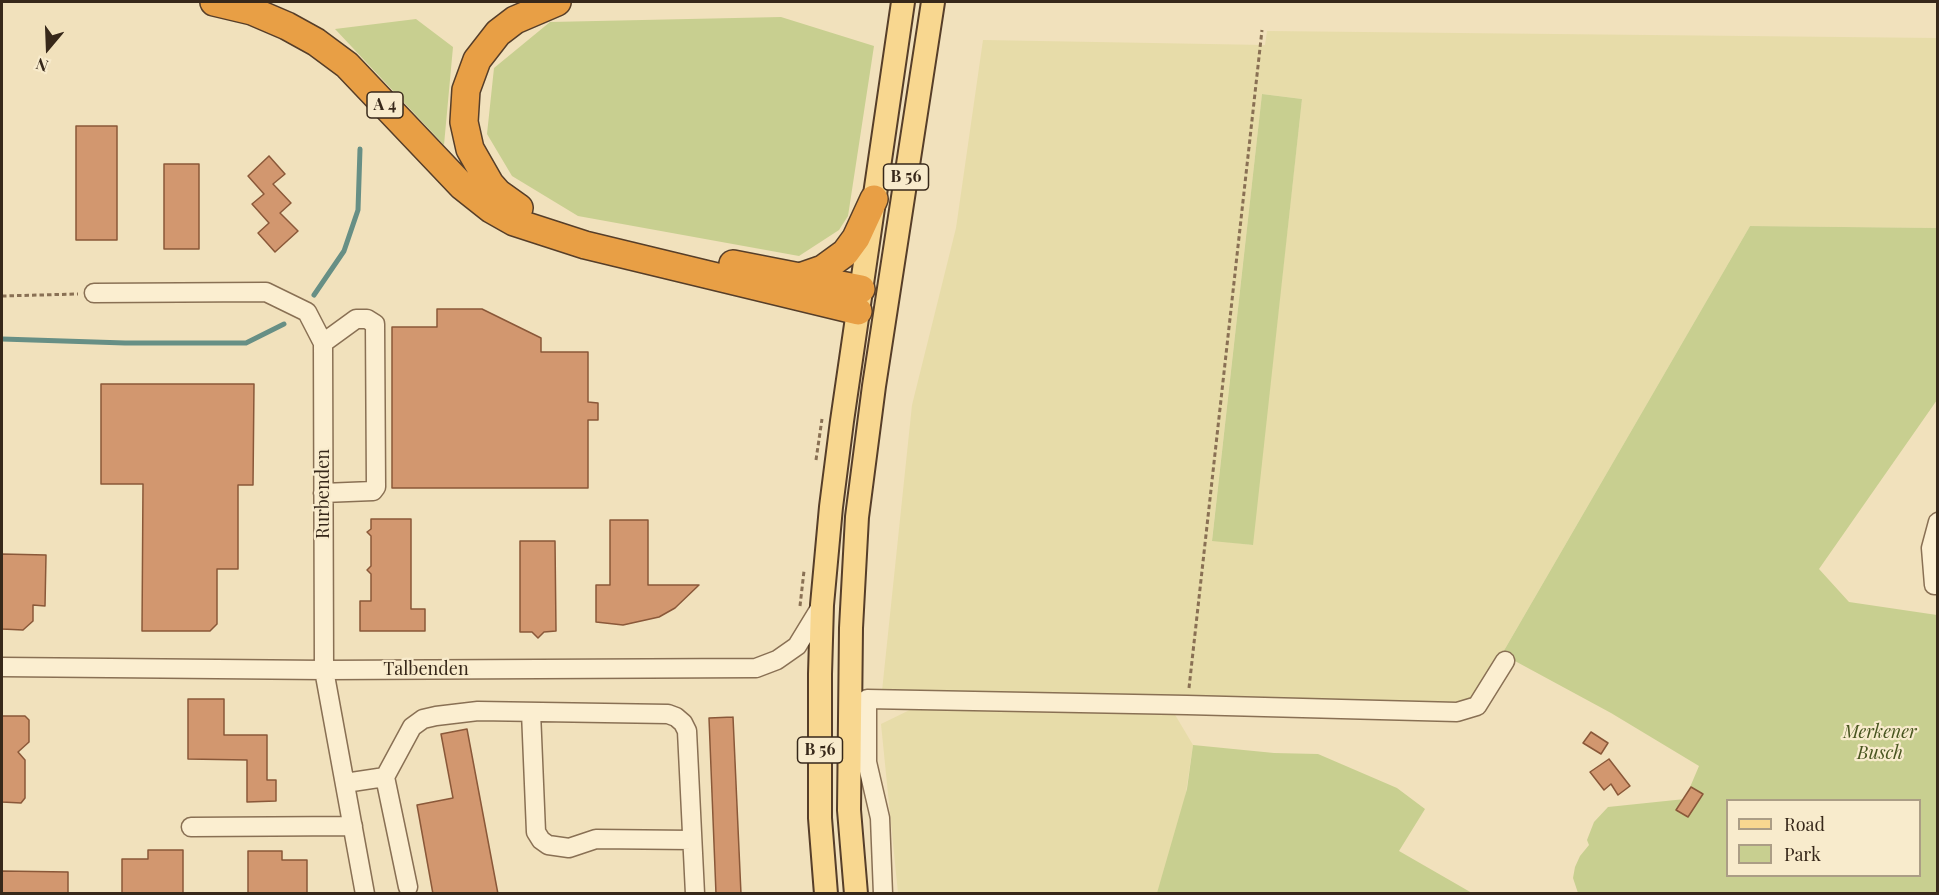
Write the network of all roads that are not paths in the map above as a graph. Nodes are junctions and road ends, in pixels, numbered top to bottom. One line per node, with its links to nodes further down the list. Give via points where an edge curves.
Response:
1 (214, 2): 8 (highway, A 4, via 268,17 302,34 347,65 468,192 503,216 540,232 628,256)
2 (557, 2): 6 (highway, via 505,27 483,50 469,78 464,111 467,136 475,160 490,184 518,207 568,228)
3 (903, 2): 5 (main road, B 56)
4 (933, 2): 9 (main road, B 56)
5 (874, 199): 6 (highway, via 845,253 824,269); 8 (main road, B 56)
6 (800, 277): 8 (highway)
7 (94, 293): 10 (street, Rurbenden, via 266,292 307,312)
8 (860, 300): 9 (main road); 14 (main road, B 56, via 831,507)
9 (887, 301): 28 (main road, B 56, via 855,550 849,810)
10 (323, 343): 11 (street, Rurbenden); 11 (street, via 356,319 375,324 376,487 373,491)
11 (323, 493): 17 (street, Rurbenden)
12 (1938, 522): 13 (street, via 1932,548 1934,585)
13 (1938, 585)
14 (822, 605): 17 (street, Talbenden, via 797,646 756,668); 27 (main road, B 56, via 820,818)
15 (1505, 661): 29 (street, via 1477,706 1457,712 867,699 867,762 880,818)
16 (2, 667): 17 (street, Talbenden)
17 (324, 670): 20 (street, Rurbenden)
18 (531, 712): 19 (street, via 478,711 423,719 412,727); 23 (street, via 676,717 687,731); 23 (street, via 536,832 541,840 557,848 570,848 596,839)
19 (385, 777): 20 (street); 24 (street)
20 (345, 783): 21 (street, Rurbenden)
21 (352, 826): 22 (street); 25 (street, Rurbenden)
22 (191, 827)
23 (692, 840): 26 (street)
24 (408, 887)
25 (365, 894)
26 (695, 894)
27 (826, 894)
28 (856, 894)
29 (883, 894)

